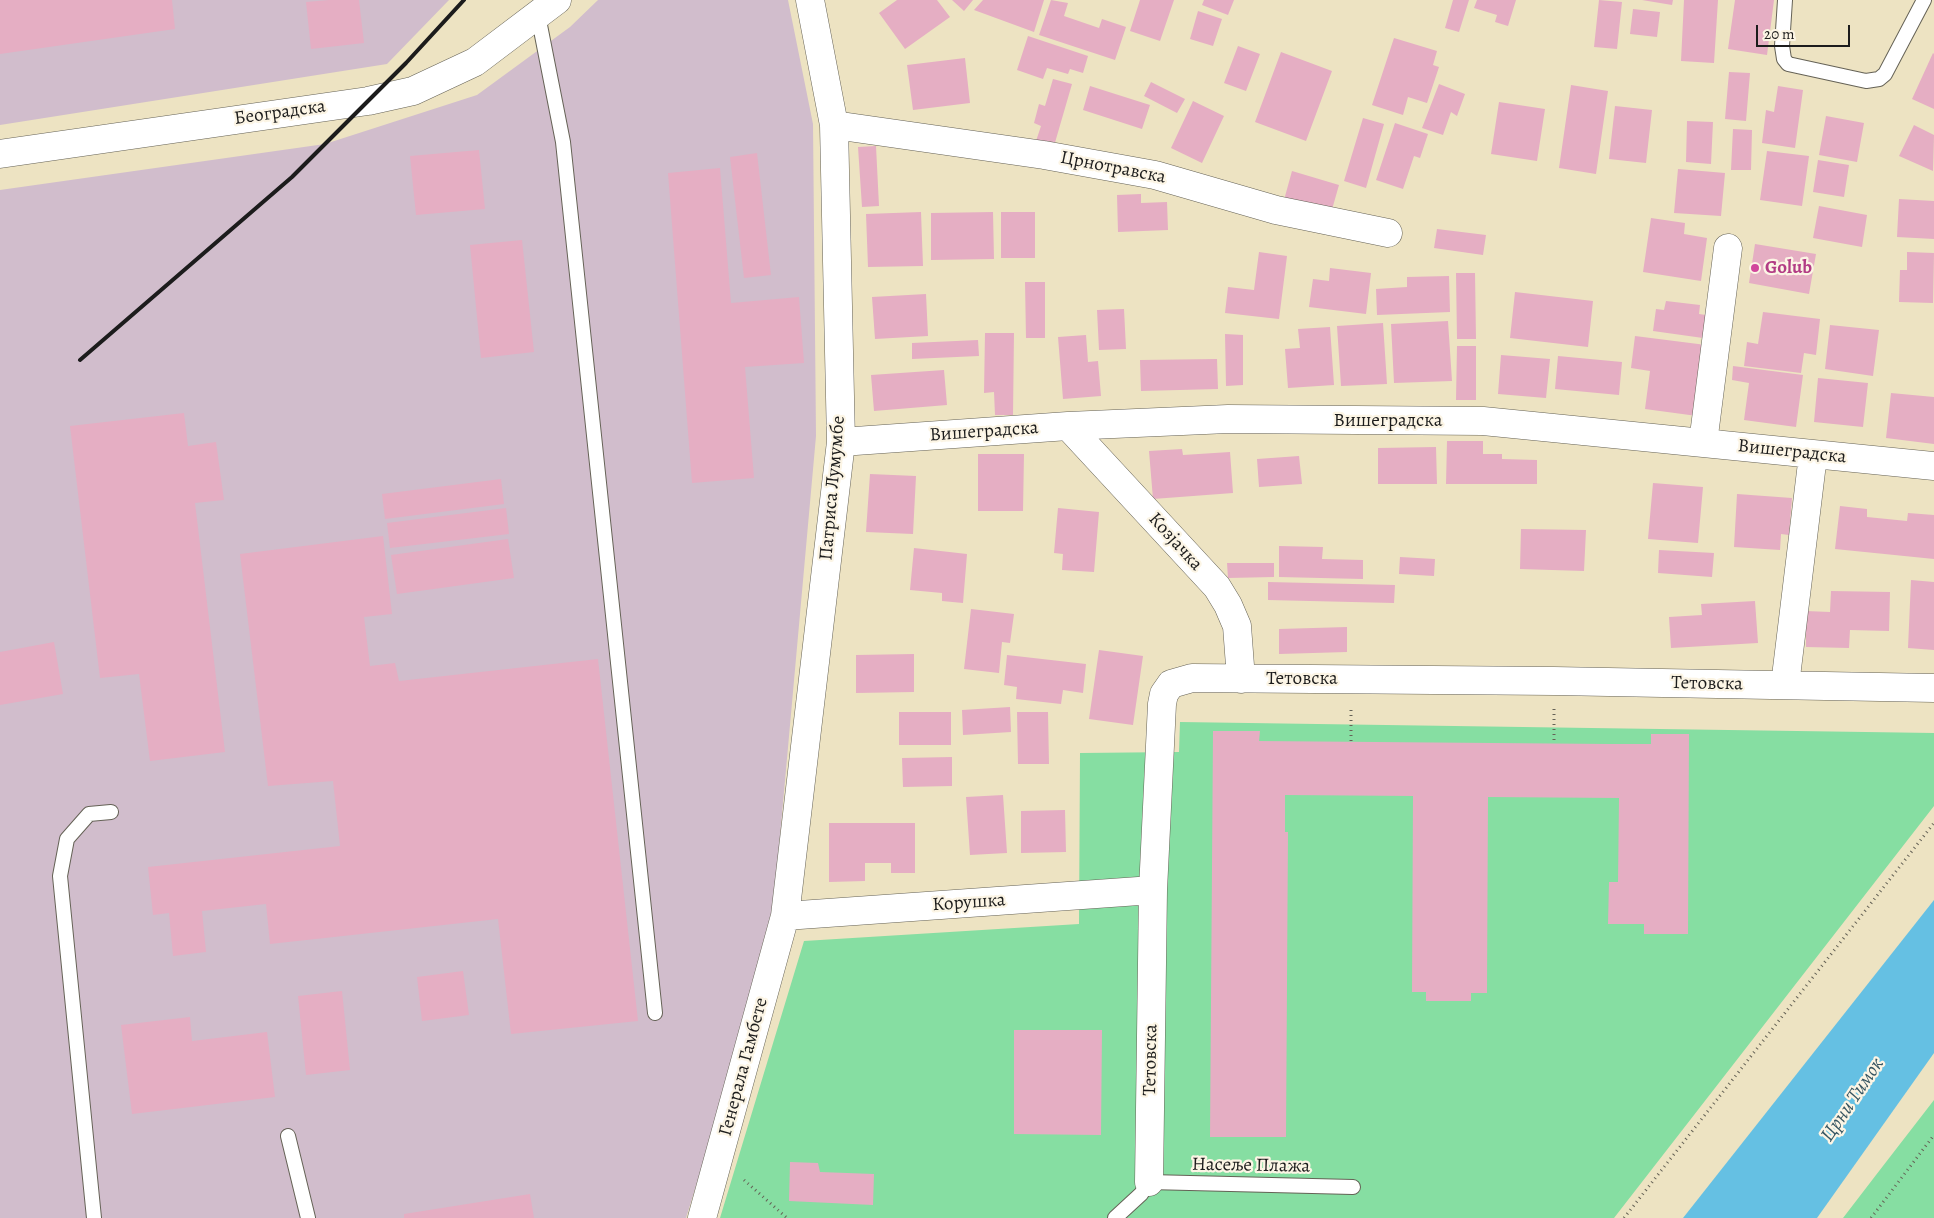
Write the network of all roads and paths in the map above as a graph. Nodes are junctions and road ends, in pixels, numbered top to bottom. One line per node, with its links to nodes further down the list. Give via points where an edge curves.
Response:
1 (810, 0): 5 (street, Патриса Лумумбе)
2 (1785, 0): 3 (lane, via 1782,46 1784,60 1788,64 1866,81 1885,74)
3 (1924, 0)
4 (548, 8): 6 (street, Београдска, via 475,62 413,91 358,102); 21 (lane)
5 (834, 125): 7 (street, Црнотравска, via 1044,155 1155,175 1276,210); 10 (street, Патриса Лумумбе)
6 (0, 154)
7 (1388, 233)
8 (1728, 248): 11 (street)
9 (1068, 426): 10 (street, Вишеградска); 11 (street, Вишеградска, via 1228,419 1483,421); 14 (street, Козјачка, via 1228,604 1237,626)
10 (841, 442): 20 (street, Патриса Лумумбе)
11 (1704, 442): 12 (street, Вишеградска)
12 (1813, 455): 13 (street, Вишеградска); 15 (street)
13 (1934, 466)
14 (1241, 679): 15 (street, Тетовска); 19 (street, Тетовска, via 1181,679 1171,684 1164,694)
15 (1785, 685): 16 (street, Тетовска)
16 (1934, 688)
17 (111, 812): 27 (lane, via 89,814 67,839 60,876)
18 (1934, 823): 32 (path)
19 (1154, 890): 20 (street, Корушка); 25 (street, Тетовска)
20 (786, 916): 24 (street, Генерала Гамбете)
21 (655, 1013)
22 (1934, 1135): 33 (path)
23 (288, 1136): 28 (lane)
24 (719, 1158): 29 (street, Генерала Гамбете); 30 (path)
25 (1149, 1182): 26 (lane, Насеље Плажа); 31 (lane)
26 (1353, 1187)
27 (94, 1218)
28 (308, 1218)
29 (702, 1218)
30 (787, 1218)
31 (1115, 1218)
32 (1624, 1218)
33 (1871, 1218)

